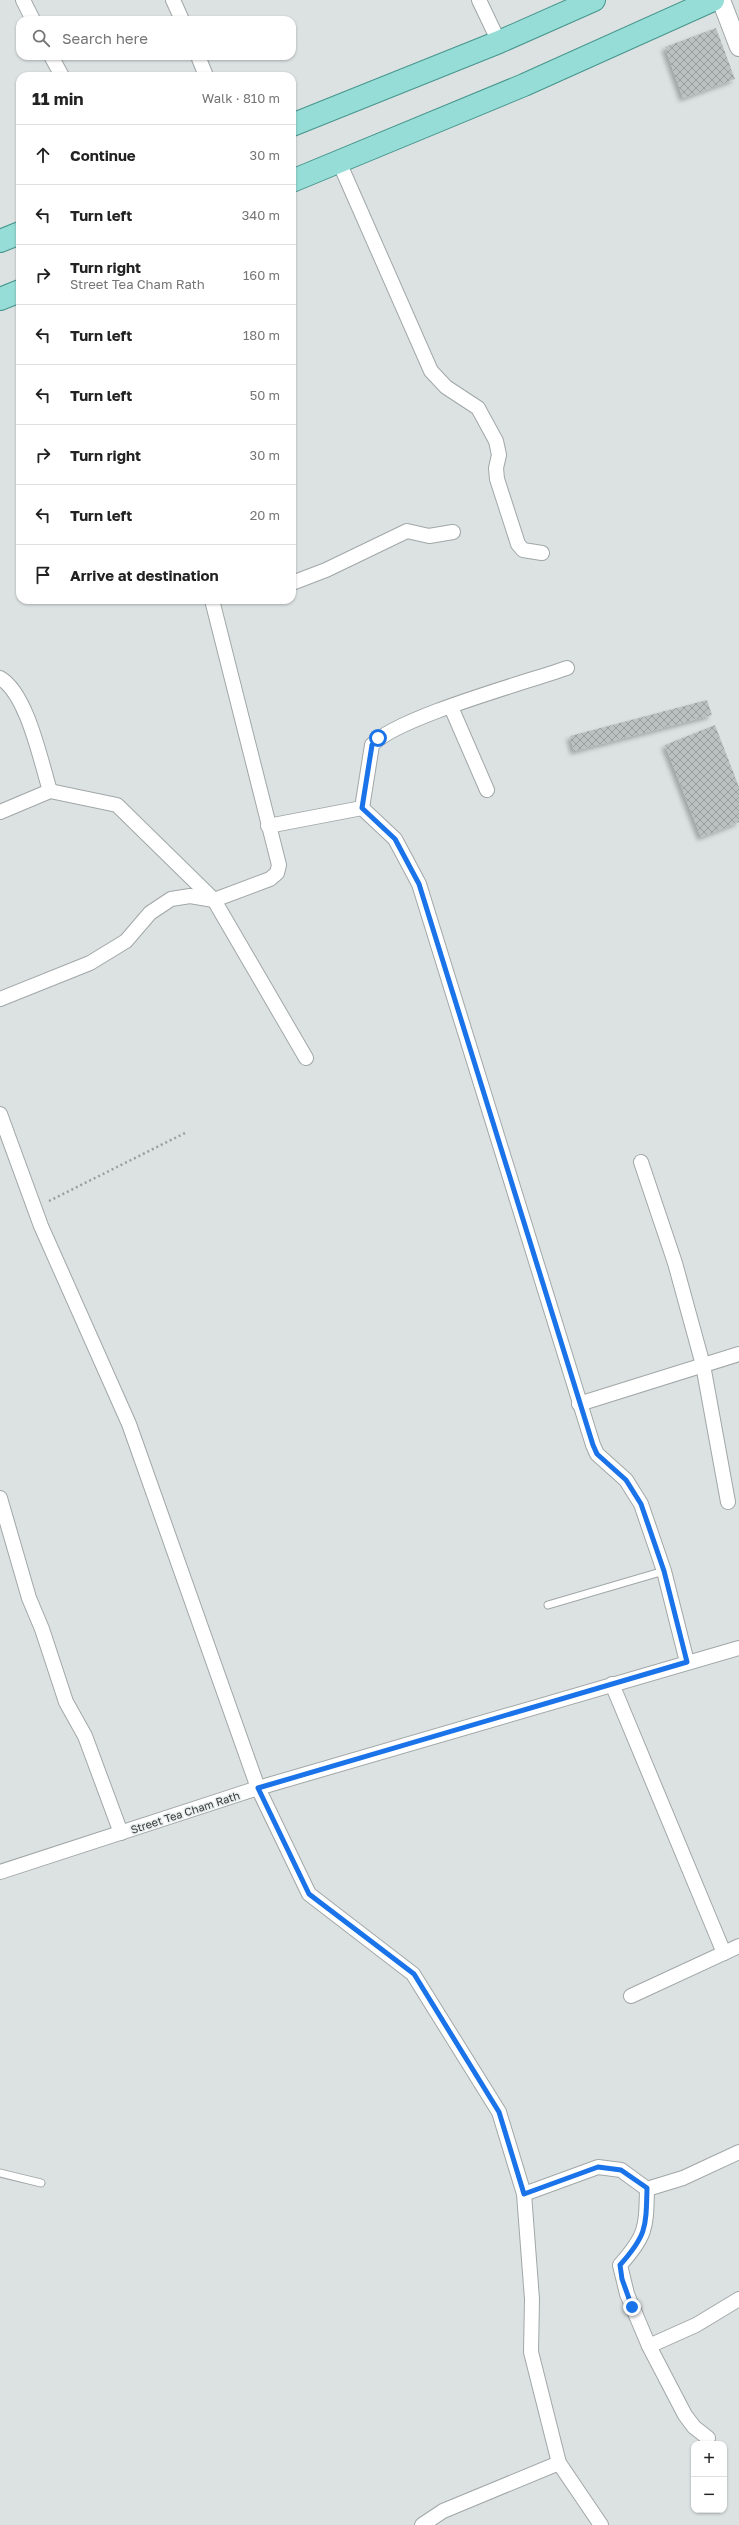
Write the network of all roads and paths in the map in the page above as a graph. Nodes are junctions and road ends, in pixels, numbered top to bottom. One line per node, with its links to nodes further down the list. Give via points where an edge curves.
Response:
1 (24, 0): 7 (street)
2 (173, 0): 8 (street)
3 (479, 0): 9 (street)
4 (594, 0): 9 (main road)
5 (713, 0): 16 (main road, via 524,85)
6 (721, 0): 10 (street)
7 (31, 16)
8 (180, 16)
9 (499, 42): 15 (main road)
10 (739, 47)
11 (53, 60): 13 (street)
12 (200, 60): 14 (street)
13 (60, 72)
14 (204, 72)
15 (296, 123)
16 (339, 162): 17 (main road); 23 (street, via 431,371 446,387 478,408 496,441 499,455 497,479 518,544 523,550)
17 (296, 178)
18 (16, 236): 19 (main road)
19 (0, 242)
20 (16, 292): 21 (main road)
21 (0, 299)
22 (453, 532): 24 (street, via 429,536 406,532 398,534 326,570)
23 (542, 553)
24 (296, 581)
25 (213, 604): 33 (street)
26 (567, 668): 28 (street)
27 (0, 678): 30 (street, via 10,684 22,702)
28 (451, 707): 29 (street); 31 (street, via 378,738 372,745)
29 (487, 790)
30 (50, 791): 32 (street); 34 (street, via 117,805)
31 (362, 808): 33 (street); 43 (street, via 395,839 419,884)
32 (0, 812)
33 (268, 826): 34 (street, via 279,865 277,873 270,879)
34 (214, 900): 35 (street, via 190,896 171,899 150,913 126,941 90,963); 36 (street)
35 (0, 999)
36 (306, 1058)
37 (0, 1114): 40 (street)
38 (185, 1133): 40 (path)
39 (641, 1162): 42 (street, via 675,1263)
40 (34, 1208): 51 (street, via 128,1424)
41 (739, 1354): 42 (street)
42 (703, 1365): 43 (street); 45 (street)
43 (579, 1404): 46 (street, via 597,1454 626,1480 641,1504)
44 (0, 1498): 52 (street, via 29,1598 66,1702 85,1736)
45 (728, 1502)
46 (664, 1571): 47 (lane); 49 (street)
47 (548, 1605)
48 (739, 1648): 49 (street, Street Tea Cham Rath)
49 (687, 1662): 50 (street, Street Tea Cham Rath)
50 (612, 1684): 51 (street, Street Tea Cham Rath); 55 (street)
51 (258, 1788): 52 (street, Street Tea Cham Rath); 61 (street, via 309,1894 414,1974 499,2112)
52 (121, 1833): 53 (street, Street Tea Cham Rath)
53 (0, 1872)
54 (739, 1946): 55 (street)
55 (724, 1953): 56 (street)
56 (631, 1996)
57 (739, 2152): 60 (street, via 683,2178)
58 (0, 2173): 59 (lane)
59 (41, 2183)
60 (647, 2188): 61 (street, via 621,2170 598,2167); 63 (street, via 646,2226 635,2248 620,2265 627,2294)
61 (524, 2194): 65 (street, via 532,2299 531,2352)
62 (739, 2299): 63 (street, via 696,2325)
63 (649, 2346): 64 (street, via 685,2415 694,2427)
64 (708, 2438)
65 (559, 2463): 66 (street, via 443,2510); 67 (street)
66 (422, 2525)
67 (601, 2525)

